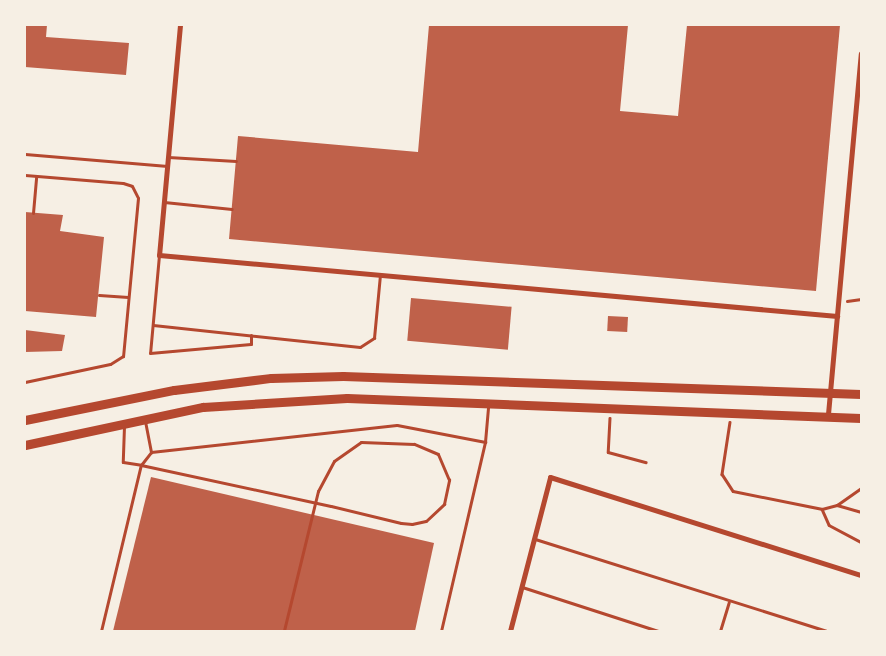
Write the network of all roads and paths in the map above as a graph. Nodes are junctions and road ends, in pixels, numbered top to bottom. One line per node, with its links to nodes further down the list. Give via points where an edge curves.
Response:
1 (180, 25): 4 (street)
2 (861, 54): 17 (street)
3 (25, 154): 6 (lane)
4 (168, 157): 5 (lane); 6 (street)
5 (236, 161)
6 (167, 166): 9 (street)
7 (25, 175): 8 (lane)
8 (36, 176): 11 (lane); 15 (lane, via 132,186 138,198)
9 (164, 202): 10 (lane); 12 (street)
10 (232, 209)
11 (33, 213)
12 (159, 255): 13 (street); 19 (lane)
13 (380, 272): 18 (street); 20 (lane, via 371,344 360,346)
14 (99, 295): 15 (lane)
15 (128, 297): 21 (lane, via 122,356 110,364)
16 (861, 299): 17 (path)
17 (838, 301): 18 (street)
18 (837, 316): 22 (street)
19 (153, 325): 20 (lane); 20 (lane, via 150,353 251,344)
20 (251, 335)
21 (25, 382)
22 (830, 393): 23 (street); 27 (street); 28 (street, via 342,376 271,378 174,390)
23 (861, 394)
24 (488, 402): 25 (street); 29 (street, via 347,398 204,407); 32 (lane)
25 (611, 406): 26 (street); 35 (path, via 608,452)
26 (744, 411): 27 (street); 39 (path, via 730,418 723,457 722,474 733,491)
27 (828, 414): 30 (street)
28 (26, 417)
29 (144, 418): 31 (street); 34 (lane)
30 (861, 418)
31 (124, 422): 33 (street); 36 (lane, via 123,462)
32 (485, 442): 34 (lane, via 397,426); 48 (lane)
33 (25, 445)
34 (151, 452): 36 (lane)
35 (646, 462)
36 (141, 465): 46 (lane); 47 (lane, via 331,506 401,523 426,521 444,504 449,480 445,464 438,454 414,444 361,442 334,461 318,491)
37 (861, 488): 38 (path)
38 (836, 505): 39 (path); 40 (path)
39 (822, 509): 42 (path, via 829,525)
40 (861, 512)
41 (534, 539): 43 (street, via 550,477); 44 (street); 45 (lane)
42 (861, 542)
43 (861, 575)
44 (521, 587): 49 (street); 50 (lane)
45 (729, 602): 51 (lane); 52 (lane)
46 (101, 631)
47 (284, 631)
48 (441, 631)
49 (510, 631)
50 (658, 631)
51 (720, 631)
52 (826, 631)

